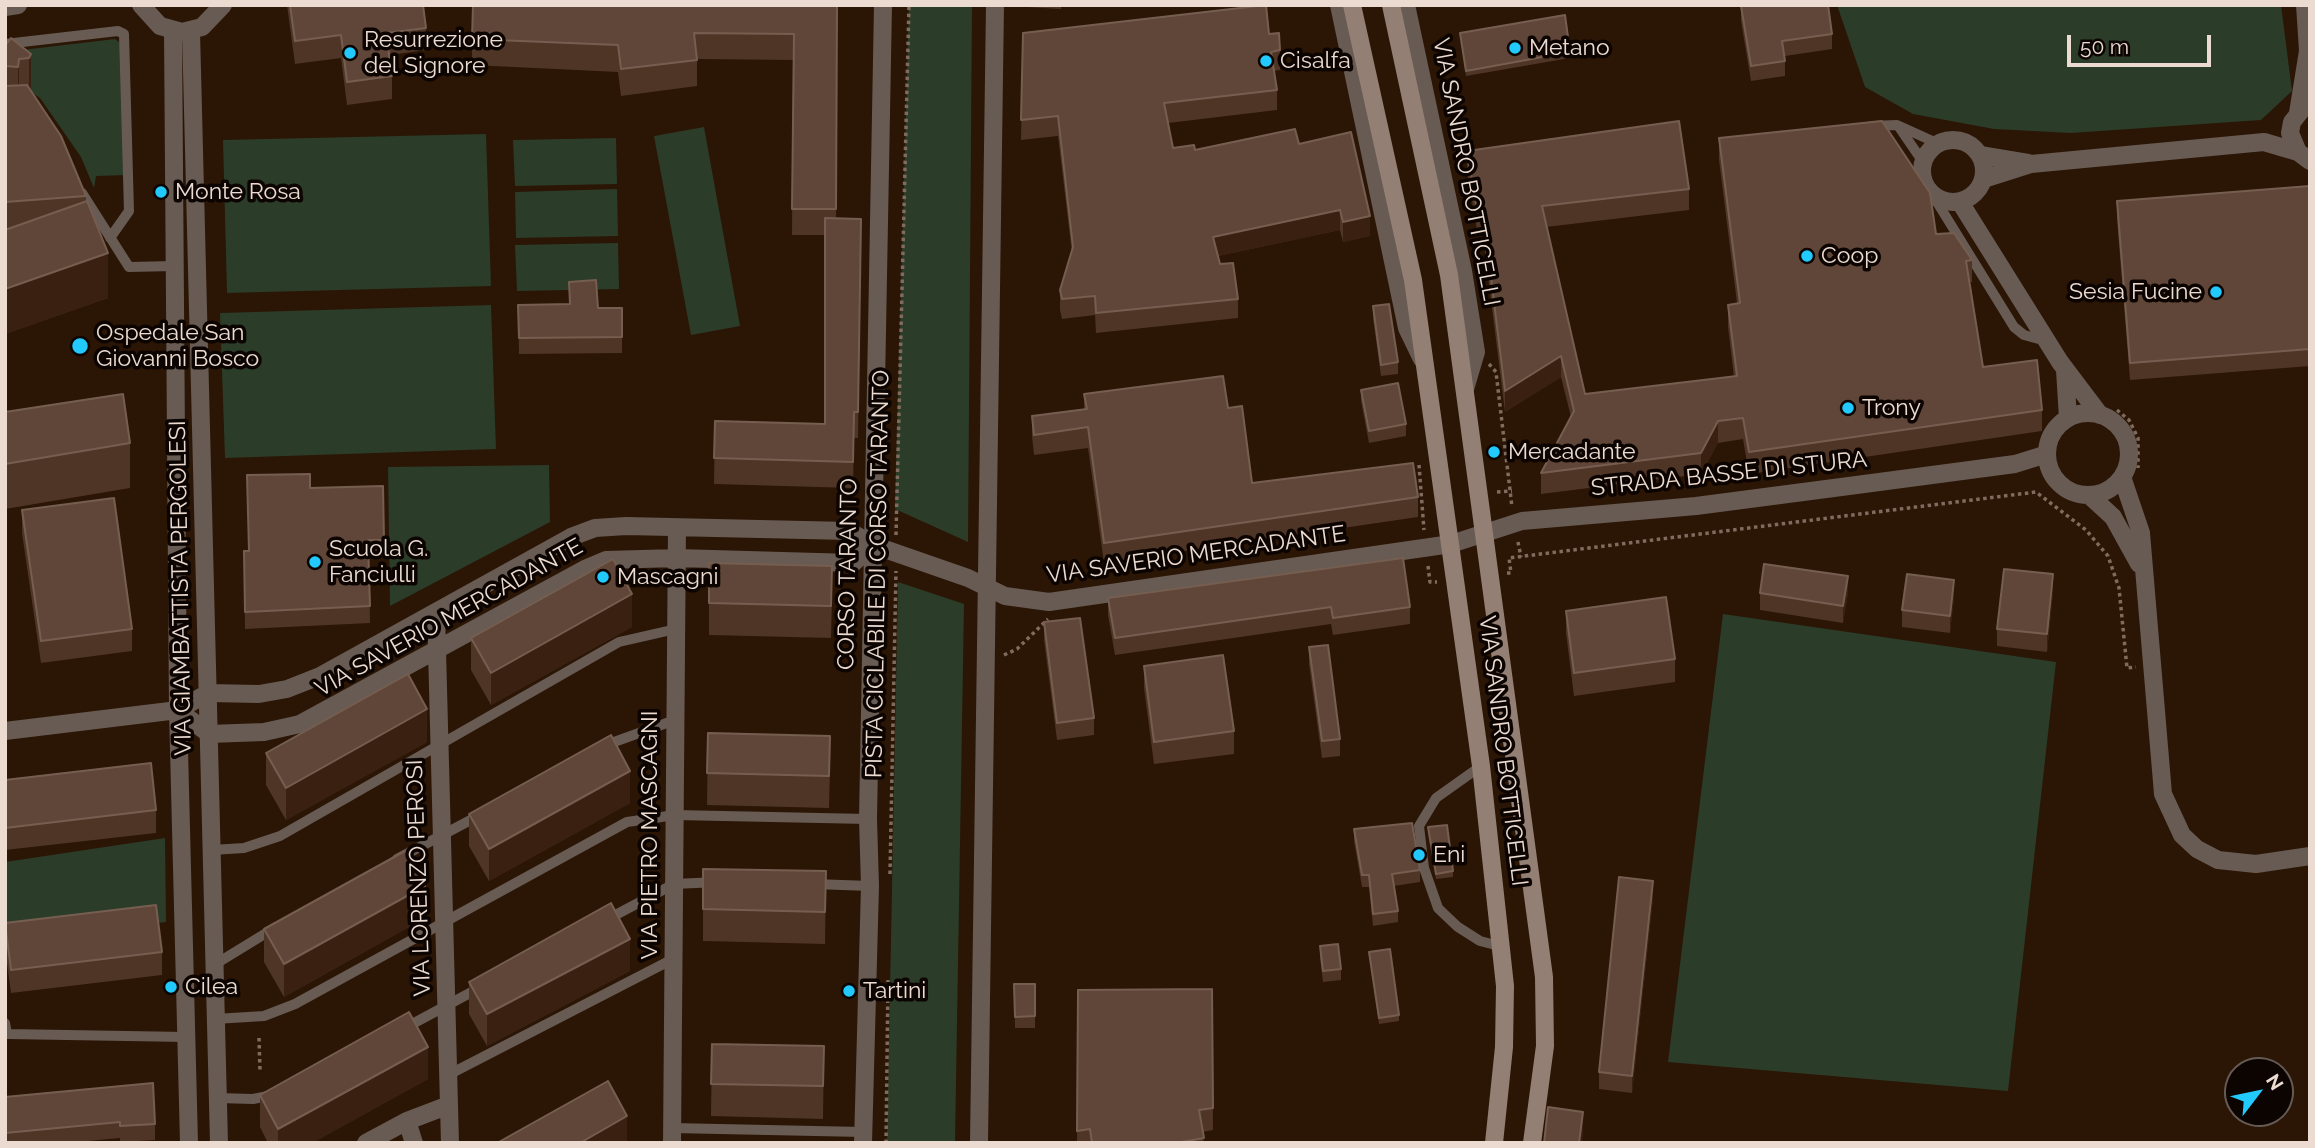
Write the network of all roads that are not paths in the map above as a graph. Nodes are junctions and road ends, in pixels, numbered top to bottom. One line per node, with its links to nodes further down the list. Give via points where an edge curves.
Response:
1 (18, 5): 11 (street)
2 (141, 5): 12 (street, via 152,21)
3 (223, 5): 12 (street, via 211,22)
4 (883, 5): 44 (street, CORSO TARANTO)
5 (995, 5): 47 (street)
6 (1339, 5): 31 (street, VIA SANDRO BOTTICELLI, via 1407,328)
7 (1352, 5): 31 (main road, VIA SANDRO BOTTICELLI, via 1413,280)
8 (1391, 5): 33 (main road, VIA SANDRO BOTTICELLI, via 1448,275)
9 (1406, 5): 33 (street, VIA SANDRO BOTTICELLI, via 1461,258 1476,355)
10 (2305, 5): 14 (street)
11 (5, 7)
12 (182, 31): 29 (street, VIA GIAMBATTISTA PERGOLESI); 51 (street, VIA GIAMBATTISTA PERGOLESI)
13 (5, 44): 28 (lane, via 124,34 129,211)
14 (2309, 53): 15 (street)
15 (2300, 113): 18 (street); 21 (street, via 2291,132)
16 (1897, 125): 17 (lane); 19 (lane); 22 (lane)
17 (1863, 127)
18 (2264, 142): 21 (street); 23 (street)
19 (1939, 144): 20 (street, via 1957,140); 22 (street)
20 (1980, 155): 23 (street); 24 (street)
21 (2304, 157)
22 (1923, 162): 26 (street, via 1923,180)
23 (2031, 164): 24 (street)
24 (1984, 179): 27 (street, via 1975,194)
25 (77, 185): 28 (lane)
26 (1932, 194): 27 (street); 30 (lane, via 2014,327)
27 (1960, 202): 30 (street)
28 (110, 238): 29 (lane, via 130,267)
29 (175, 266): 52 (street, VIA GIAMBATTISTA PERGOLESI)
30 (2046, 341): 32 (street)
31 (1426, 368): 43 (main road, VIA SANDRO BOTTICELLI)
32 (2065, 370): 34 (street); 35 (street)
33 (1465, 389): 42 (main road, VIA SANDRO BOTTICELLI)
34 (2107, 411): 35 (street); 38 (street, via 2126,440)
35 (2068, 418): 36 (street, via 2053,433)
36 (2047, 454): 37 (street, STRADA BASSE DI STURA); 39 (street)
37 (2015, 464): 39 (street, STRADA BASSE DI STURA); 42 (street, STRADA BASSE DI STURA, via 1696,506 1522,521)
38 (2129, 475): 40 (street); 46 (street, via 2141,533)
39 (2054, 477): 40 (street, via 2076,493)
40 (2089, 495): 46 (street, via 2113,517)
41 (677, 528): 44 (street, VIA SAVERIO MERCADANTE, via 849,531); 45 (street, VIA PIETRO MASCAGNI); 48 (street, VIA SAVERIO MERCADANTE, via 620,526 577,534)
42 (1484, 532): 43 (street, STRADA BASSE DI STURA); 96 (main road, VIA SANDRO BOTTICELLI, via 1544,977 1545,1046)
43 (1451, 544): 47 (street, VIA SAVERIO MERCADANTE, via 1049,602 1005,596); 58 (main road, VIA SANDRO BOTTICELLI)
44 (873, 545): 45 (street, VIA SAVERIO MERCADANTE, via 853,563); 47 (street, VIA SAVERIO MERCADANTE); 61 (street, CORSO TARANTO)
45 (677, 558): 49 (street, VIA PIETRO MASCAGNI); 50 (street, VIA SAVERIO MERCADANTE, via 621,558 598,563)
46 (2142, 570): 64 (street, via 2163,794 2182,835 2218,860 2256,864)
47 (986, 588): 94 (street)
48 (436, 612): 50 (street, VIA LORENZO PEROSI); 51 (street, VIA SAVERIO MERCADANTE, via 287,690)
49 (676, 629): 53 (street, VIA PIETRO MASCAGNI); 56 (lane, via 620,642)
50 (436, 652): 55 (street, VIA SAVERIO MERCADANTE, via 310,721 273,731); 56 (street, VIA LORENZO PEROSI)
51 (208, 693): 52 (street, VIA SAVERIO MERCADANTE); 55 (street, VIA GIAMBATTISTA PERGOLESI)
52 (178, 709): 54 (street, VIA SAVERIO MERCADANTE); 55 (street); 81 (street, VIA GIAMBATTISTA PERGOLESI)
53 (676, 720): 57 (lane, via 635,732); 60 (street, VIA PIETRO MASCAGNI)
54 (5, 731)
55 (209, 734): 63 (street, VIA GIAMBATTISTA PERGOLESI)
56 (439, 742): 62 (street, VIA LORENZO PEROSI); 63 (lane, via 271,840)
57 (591, 753)
58 (1481, 766): 73 (main road, VIA SANDRO BOTTICELLI); 73 (lane, via 1436,798 1419,826 1424,868 1438,908 1480,941)
59 (499, 805): 62 (lane)
60 (675, 816): 61 (lane); 68 (street, VIA PIETRO MASCAGNI); 71 (lane, via 614,827)
61 (868, 819): 69 (street, CORSO TARANTO)
62 (441, 838): 65 (lane); 71 (street, VIA LORENZO PEROSI)
63 (212, 850): 75 (street, VIA GIAMBATTISTA PERGOLESI)
64 (2310, 856)
65 (387, 864)
66 (728, 882): 68 (lane)
67 (806, 883): 69 (lane)
68 (674, 884): 72 (lane); 74 (street, VIA PIETRO MASCAGNI)
69 (870, 886): 88 (street, CORSO TARANTO)
70 (290, 919): 75 (lane)
71 (443, 923): 77 (street, VIA LORENZO PEROSI); 78 (lane, via 288,1007 264,1016)
72 (591, 928)
73 (1503, 947): 95 (main road, VIA SANDRO BOTTICELLI, via 1505,1027)
74 (673, 959): 82 (lane); 87 (street, VIA PIETRO MASCAGNI)
75 (214, 965): 78 (street, VIA GIAMBATTISTA PERGOLESI)
76 (495, 980): 77 (lane)
77 (448, 1005): 80 (lane); 82 (street, VIA LORENZO PEROSI)
78 (215, 1019): 84 (street, VIA GIAMBATTISTA PERGOLESI)
79 (5, 1023): 81 (lane, via 7,1034)
80 (391, 1036)
81 (186, 1037): 89 (street, VIA GIAMBATTISTA PERGOLESI)
82 (448, 1075): 85 (street, VIA LORENZO PEROSI)
83 (283, 1092): 84 (lane, via 253,1099)
84 (217, 1098): 90 (street, VIA GIAMBATTISTA PERGOLESI)
85 (449, 1105): 86 (street); 93 (street, VIA LORENZO PEROSI)
86 (407, 1121): 91 (street); 92 (street)
87 (672, 1136): 88 (lane)
88 (863, 1137)
89 (188, 1143)
90 (219, 1143)
91 (366, 1143)
92 (414, 1143)
93 (450, 1143)
94 (979, 1143)
95 (1494, 1143)
96 (1532, 1143)

